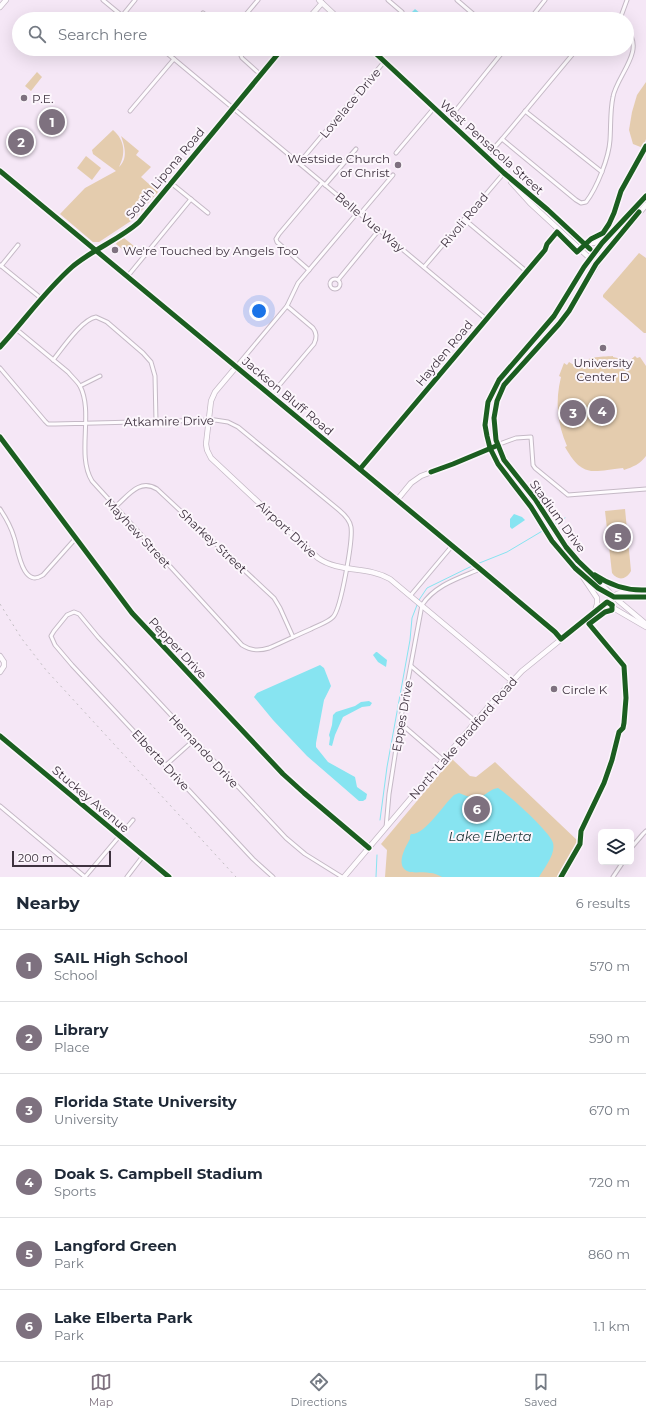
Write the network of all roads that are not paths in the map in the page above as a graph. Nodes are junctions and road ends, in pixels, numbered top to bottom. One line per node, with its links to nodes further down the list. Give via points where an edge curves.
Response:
1 (6, 0): 10 (street)
2 (103, 0): 11 (street)
3 (135, 0): 12 (street)
4 (258, 0): 13 (street)
5 (388, 0): 16 (street)
6 (457, 0): 17 (street)
7 (545, 0): 18 (street)
8 (627, 0): 19 (street)
9 (322, 1): 14 (street); 15 (street)
10 (0, 7)
11 (117, 12)
12 (125, 12)
13 (248, 12)
14 (313, 12)
15 (332, 12)
16 (402, 12)
17 (471, 12)
18 (536, 12)
19 (623, 12)
20 (170, 56): 27 (street, Belle Vue Way)
21 (241, 56): 29 (street)
22 (276, 56): 29 (street, South Lipona Road)
23 (378, 56): 28 (street, West Pensacola Street)
24 (499, 56): 34 (street)
25 (571, 56): 33 (street)
26 (633, 56): 41 (street, via 613,96 610,149)
27 (174, 59): 30 (street, Belle Vue Way); 32 (street)
28 (384, 62): 31 (street, West Pensacola Street); 39 (street, Lovelace Drive)
29 (261, 74): 30 (street, South Lipona Road)
30 (233, 108): 39 (street, Belle Vue Way); 44 (street, South Lipona Road)
31 (434, 108): 34 (street, West Pensacola Street); 37 (street)
32 (130, 111)
33 (525, 111): 35 (street); 41 (street)
34 (448, 120): 38 (street, West Pensacola Street)
35 (502, 140): 38 (street); 41 (street, via 578,202 584,202 588,198)
36 (356, 149): 45 (street)
37 (396, 153)
38 (486, 157): 42 (street, West Pensacola Street)
39 (299, 163): 45 (street, Belle Vue Way)
40 (0, 171): 56 (street, Jackson Bluff Road)
41 (602, 172)
42 (504, 173): 51 (street, Rivoli Road); 54 (street, West Pensacola Street); 59 (street, West Pensacola Street, via 530,203)
43 (393, 175): 50 (street)
44 (171, 183): 47 (street); 56 (street, South Lipona Road, via 133,227)
45 (324, 184): 50 (street, Belle Vue Way); 64 (street, via 279,234 276,241)
46 (646, 196): 53 (street, Stadium Drive)
47 (191, 199): 49 (street); 66 (street)
48 (646, 204): 60 (street, Stadium Drive)
49 (208, 213)
50 (359, 213): 52 (street, Belle Vue Way); 64 (street)
51 (464, 219): 63 (street, Rivoli Road); 65 (street)
52 (379, 230): 63 (street, Belle Vue Way); 67 (street)
53 (607, 237): 54 (street, via 597,243); 58 (street, Stadium Drive)
54 (584, 243): 58 (street, West Pensacola Street)
55 (18, 245): 62 (street)
56 (96, 250): 66 (street, Jackson Bluff Road); 68 (street, South Lipona Road, via 72,268)
57 (545, 250): 65 (street, Hayden Road)
58 (594, 253): 59 (street, Stadium Drive); 60 (street, West Pensacola Street)
59 (590, 258): 61 (street, West Pensacola Street); 84 (street, Stadium Drive, via 554,316 495,385 488,402 486,419)
60 (601, 258): 61 (street, Stadium Drive)
61 (596, 264): 83 (street, Stadium Drive, via 564,318 502,390 494,418)
62 (1, 265): 68 (street)
63 (424, 267): 70 (street, Belle Vue Way)
64 (309, 270): 69 (street, via 295,287)
65 (526, 271): 70 (street, Hayden Road)
66 (127, 277): 74 (street, Jackson Bluff Road)
67 (338, 280)
68 (42, 299): 71 (street, South Lipona Road)
69 (287, 306): 74 (street); 78 (street, via 313,328 316,336 314,344)
70 (486, 319): 85 (street, Hayden Road)
71 (16, 329): 72 (street, South Lipona Road); 73 (street)
72 (1, 345)
73 (53, 360): 77 (street); 80 (street, via 89,320 95,317 107,322 151,362 155,376)
74 (236, 367): 78 (street, Jackson Bluff Road); 79 (street, Airport Drive, via 213,397)
75 (0, 368): 81 (street, Atkamire Drive, via 46,422)
76 (100, 376): 77 (street)
77 (80, 386): 81 (street, Mayhew Street)
78 (271, 396): 85 (street, Jackson Bluff Road)
79 (208, 420): 80 (street, Atkamire Drive); 93 (street, Airport Drive, via 206,444 211,458 318,558 326,563); 93 (street, Atkamire Drive, via 224,421 238,427 344,514 351,527 352,536)
80 (156, 421): 81 (street, Atkamire Drive)
81 (85, 423): 88 (street, Mayhew Street, via 88,474 96,487)
82 (0, 437): 90 (street, Pepper Drive)
83 (498, 445): 84 (street); 86 (street, via 516,438 531,437 534,467 568,495); 92 (street, Stadium Drive, via 507,464 566,547)
84 (490, 448): 87 (street, via 422,476 411,483); 95 (street, Stadium Drive, via 498,464 528,503 550,538)
85 (360, 469): 87 (street, Jackson Bluff Road)
86 (646, 489)
87 (397, 500): 91 (street, Jackson Bluff Road)
88 (116, 508): 105 (street, Mayhew Street, via 242,645 249,649 262,650); 105 (street, Sharkey Street, via 140,486 149,485 157,489 274,598)
89 (0, 509): 90 (street, via 15,538 24,568 30,576 37,577 43,574)
90 (76, 538): 124 (street, Pepper Drive, via 132,612 264,754 299,789)
91 (452, 546): 94 (street, Jackson Bluff Road); 98 (street)
92 (582, 565): 96 (street, via 608,582); 99 (street, Stadium Drive)
93 (346, 567): 98 (street, Airport Drive, via 384,576); 103 (street, Atkamire Drive, via 339,606)
94 (479, 568): 101 (street, via 442,586); 107 (street, Jackson Bluff Road)
95 (579, 572): 99 (street, Stadium Drive); 102 (street, via 597,598 597,606)
96 (630, 590): 97 (street); 99 (street, North Lake Bradford Road, via 620,592)
97 (646, 590)
98 (410, 596): 101 (street, Airport Drive)
99 (614, 597): 100 (street); 102 (street, North Lake Bradford Road); 104 (street)
100 (646, 597)
101 (421, 604): 109 (street, Eppes Drive); 111 (street, Airport Drive)
102 (592, 614): 104 (street, via 614,608); 107 (street, North Lake Bradford Road)
103 (333, 617): 105 (street, Mayhew Street)
104 (646, 625)
105 (293, 637)
106 (52, 639): 115 (street, Hernando Drive, via 52,634 67,615 71,612 76,613); 117 (street, Elberta Drive, via 72,665)
107 (561, 639): 111 (street, North Lake Bradford Road)
108 (0, 656): 110 (street, via 4,664)
109 (411, 666): 112 (street); 113 (street, Eppes Drive)
110 (0, 672)
111 (512, 681): 112 (street, North Lake Bradford Road)
112 (475, 721): 116 (street, North Lake Bradford Road)
113 (400, 724): 116 (street); 120 (street, Eppes Drive)
114 (0, 736): 122 (street, Stuckey Avenue)
115 (194, 740): 117 (street); 131 (street, Hernando Drive, via 286,838 305,854)
116 (443, 760): 120 (street, North Lake Bradford Road)
117 (166, 766): 130 (street, Elberta Drive)
118 (0, 806): 127 (street)
119 (133, 820): 122 (street)
120 (386, 828): 124 (street, North Lake Bradford Road)
121 (646, 832): 123 (street)
122 (120, 836): 125 (street, Stuckey Avenue); 127 (street)
123 (634, 844)
124 (369, 848): 131 (street, North Lake Bradford Road)
125 (143, 856): 128 (street); 129 (street, Stuckey Avenue)
126 (621, 865): 132 (street)
127 (85, 877)
128 (127, 877)
129 (169, 877)
130 (273, 877)
131 (343, 877)
132 (613, 877)

